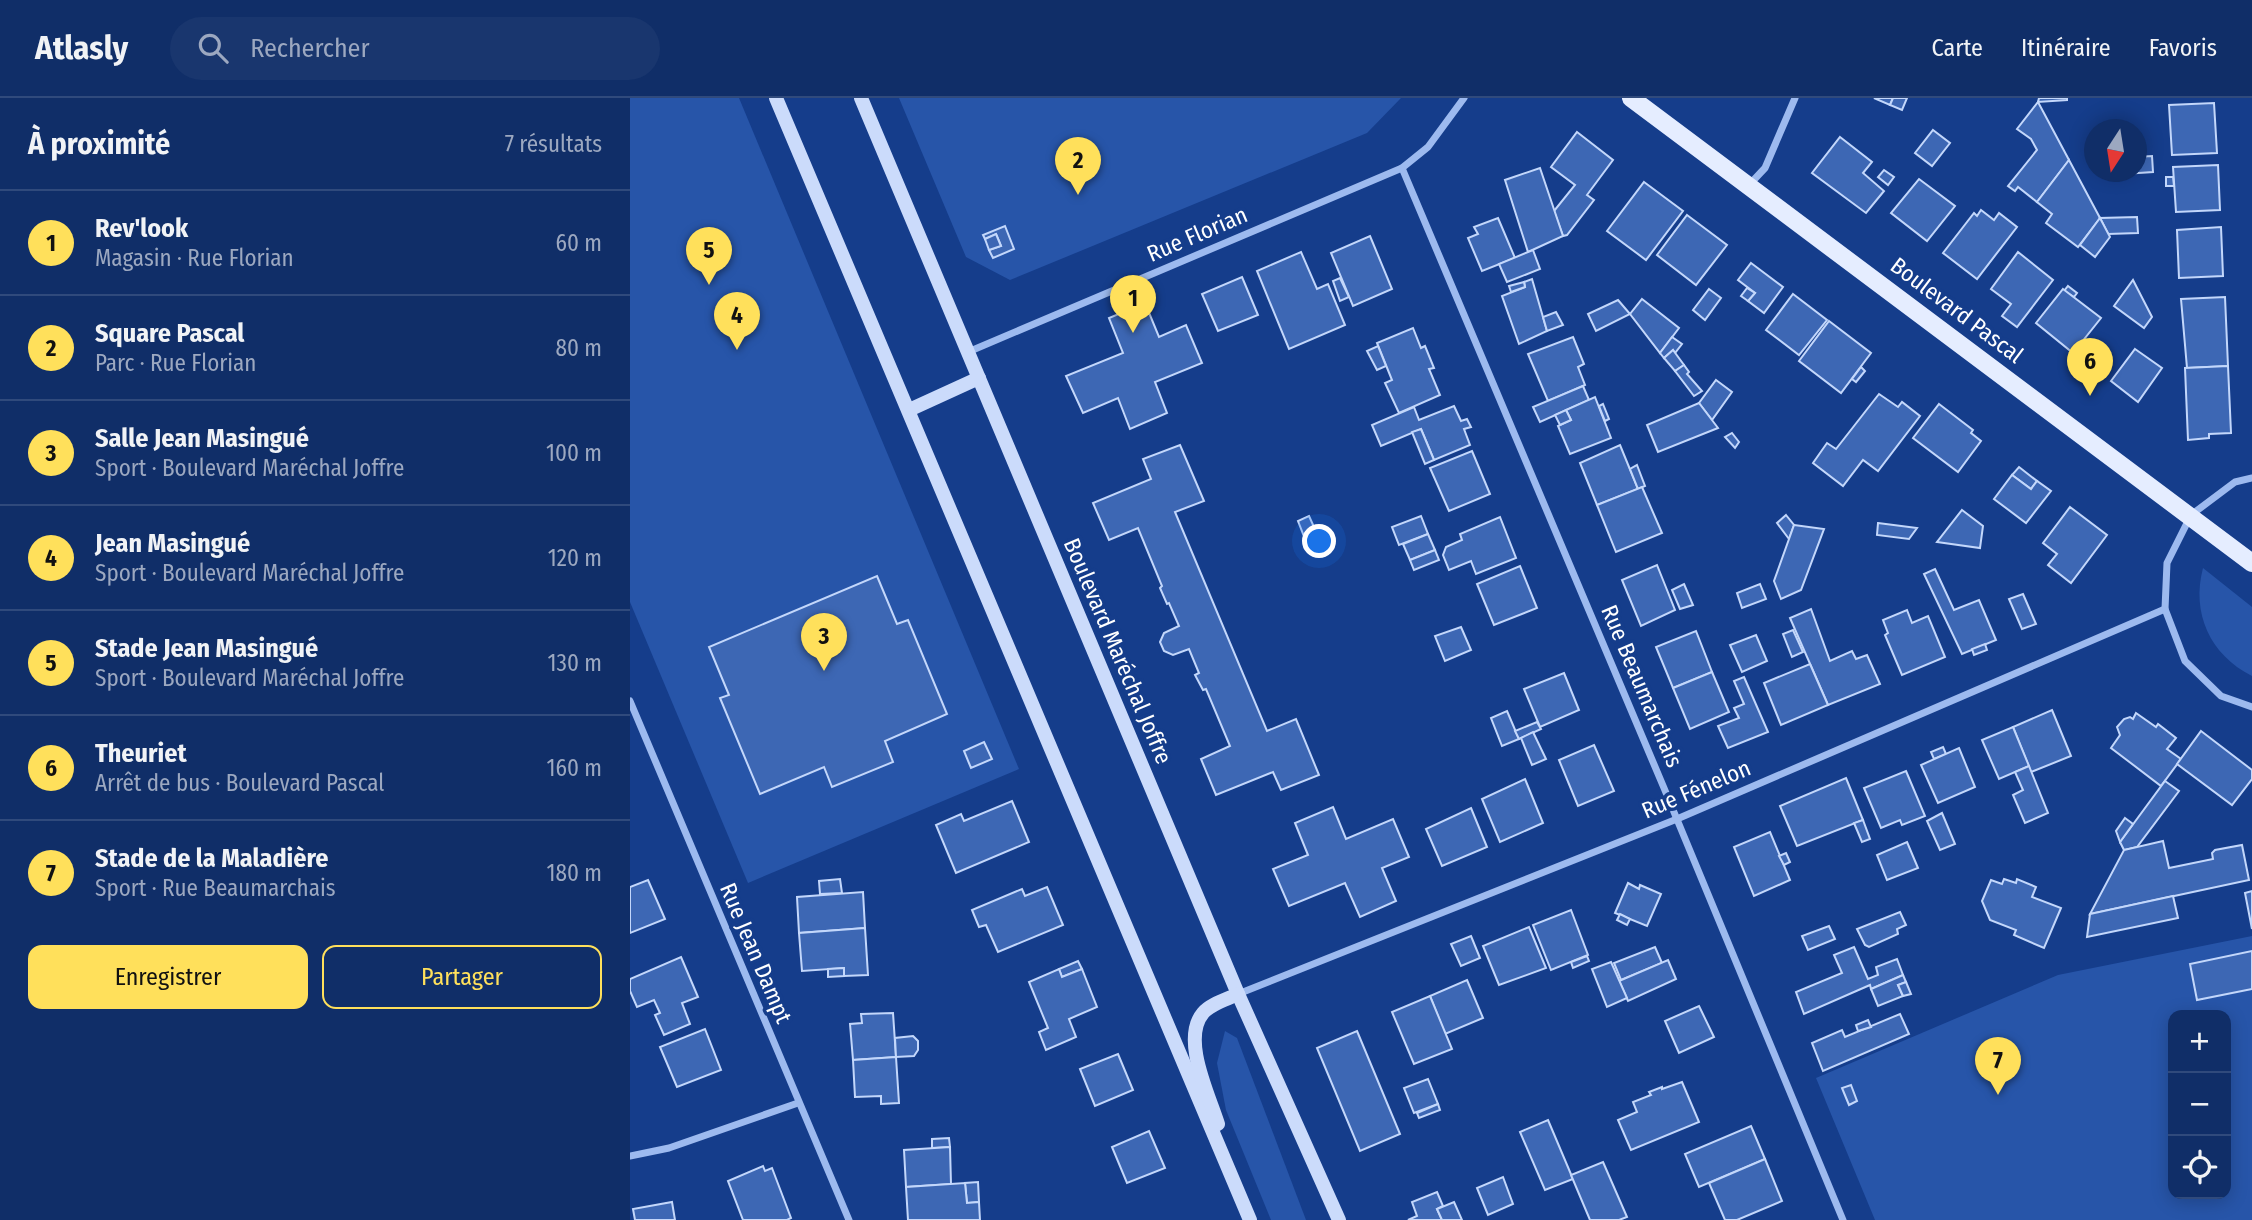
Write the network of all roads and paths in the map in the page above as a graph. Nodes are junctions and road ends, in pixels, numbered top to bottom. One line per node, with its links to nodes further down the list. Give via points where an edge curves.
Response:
1 (776, 98): 10 (main road)
2 (861, 98): 8 (main road, Boulevard Maréchal Joffre)
3 (1464, 98): 6 (street, Rue Florian, via 1428,147)
4 (1631, 98): 7 (main road, Boulevard Pascal)
5 (1795, 98): 7 (street, via 1765,167)
6 (1402, 168): 8 (street, Rue Florian); 17 (street, Rue Beaumarchais)
7 (1749, 185): 12 (main road, Boulevard Pascal)
8 (968, 352): 9 (main road, Boulevard Maréchal Joffre)
9 (979, 378): 10 (main road); 18 (main road, Boulevard Maréchal Joffre)
10 (909, 410): 21 (main road)
11 (2252, 478): 12 (street, via 2235,482)
12 (2191, 515): 13 (main road, Boulevard Pascal); 14 (street, via 2167,564)
13 (2252, 563)
14 (2165, 610): 16 (street, via 2185,661 2221,696); 17 (street, Rue Fénelon)
15 (630, 701): 19 (street, Rue Jean Dampt)
16 (2252, 707)
17 (1677, 819): 18 (street, Rue Fénelon); 24 (street, Rue Beaumarchais)
18 (1238, 994): 21 (main road, via 1204,1011 1194,1031 1196,1054); 23 (main road, Boulevard Maréchal Joffre)
19 (798, 1103): 20 (street, via 669,1148); 22 (street, Rue Jean Dampt)
20 (630, 1156)
21 (1248, 1216)
22 (849, 1220)
23 (1339, 1220)
24 (1843, 1220)

